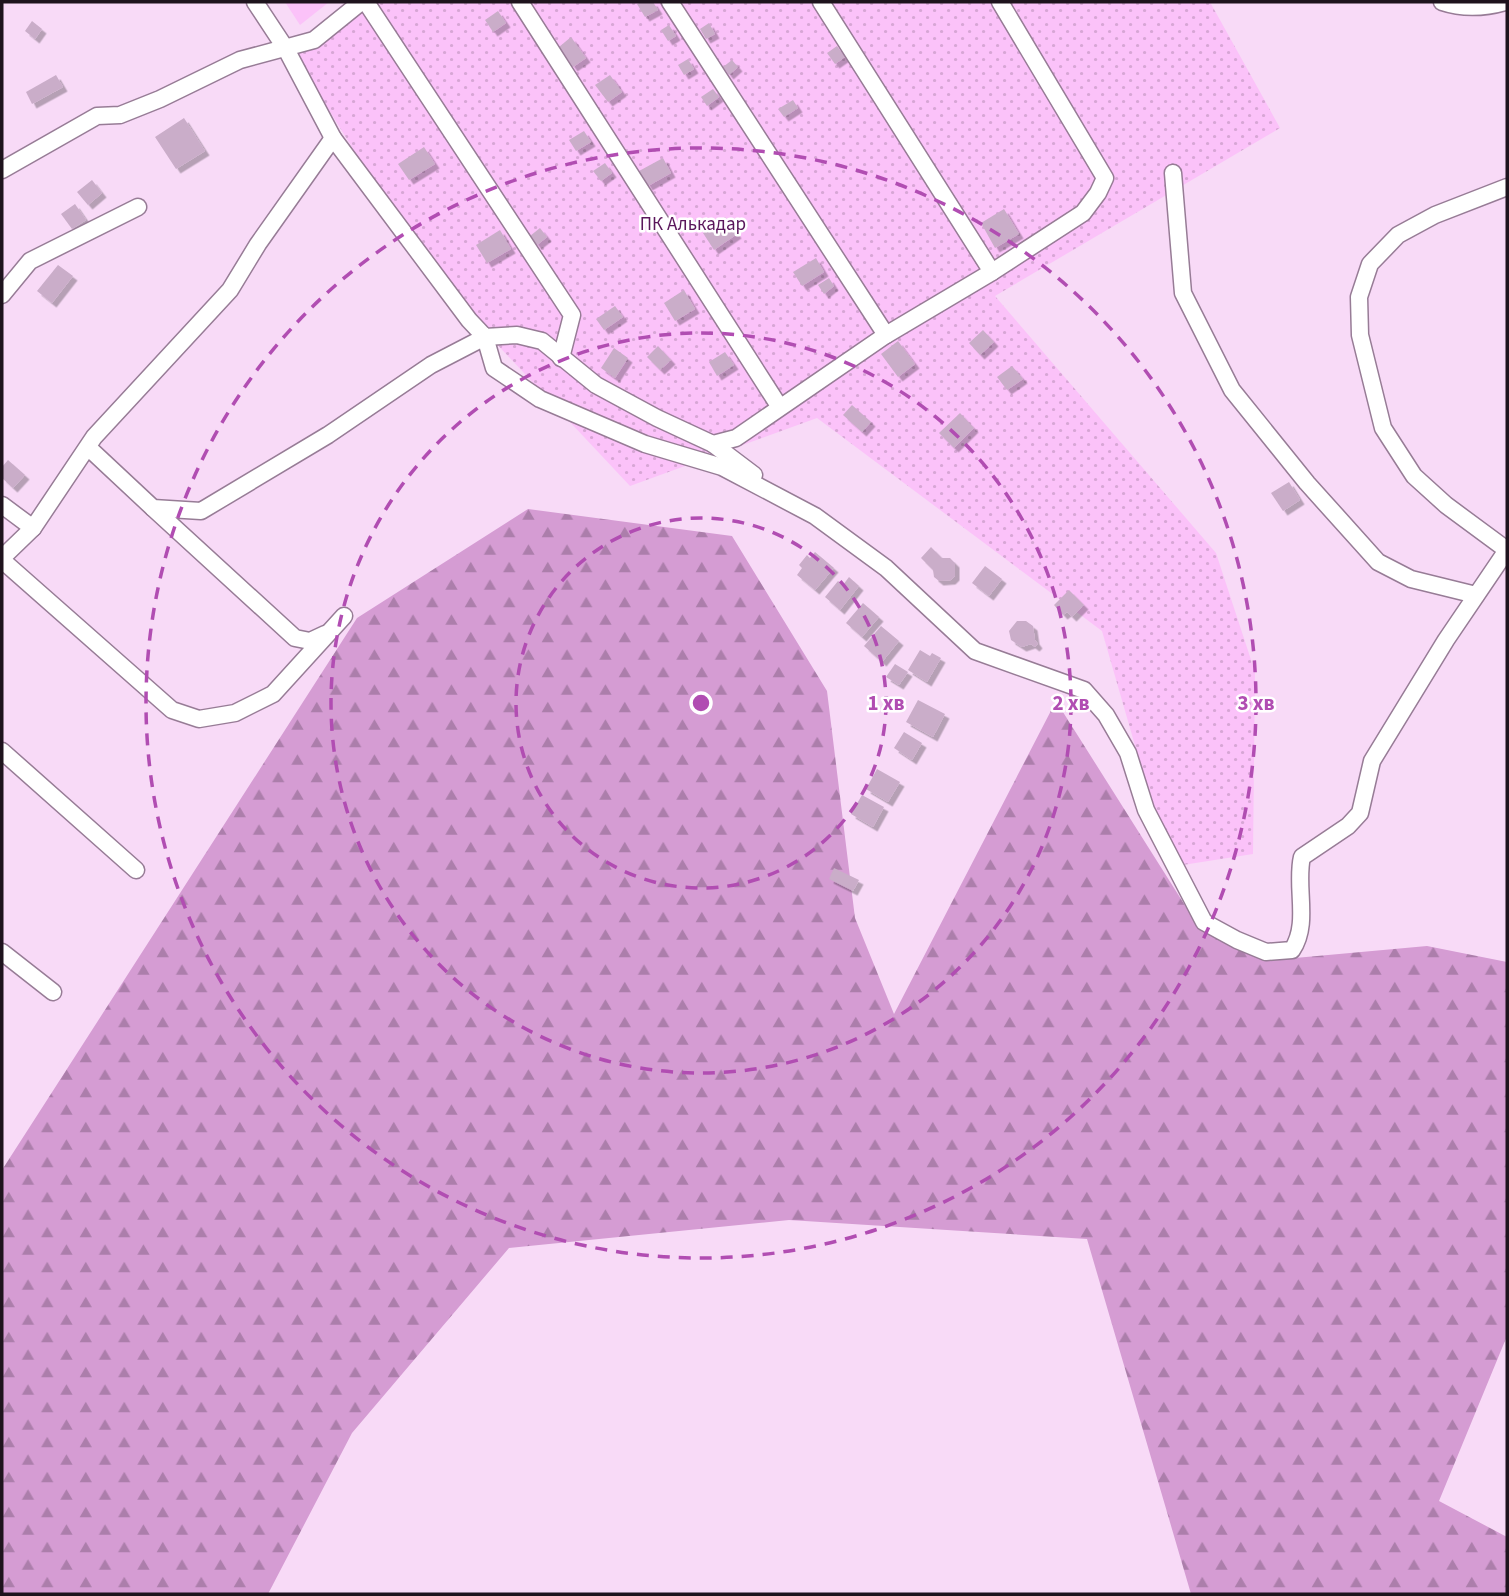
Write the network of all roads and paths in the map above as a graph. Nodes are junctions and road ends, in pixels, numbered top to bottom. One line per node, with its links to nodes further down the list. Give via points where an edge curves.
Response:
1 (256, 2): 10 (street)
2 (361, 2): 10 (street, via 314,40)
3 (366, 2): 20 (street, via 572,315)
4 (520, 2): 21 (street)
5 (670, 2): 18 (street)
6 (821, 2): 16 (street)
7 (1000, 2): 16 (street, via 1105,178 1083,213)
8 (1442, 2): 9 (street, via 1473,7)
9 (1505, 2)
10 (286, 49): 11 (street); 12 (street, via 240,60 120,116 97,116)
11 (333, 138): 19 (street); 27 (street, via 230,290 94,437)
12 (2, 170)
13 (1173, 173): 30 (street, via 1183,293 1233,390 1378,562 1411,579)
14 (1507, 187): 28 (street, via 1434,215 1398,235 1370,264 1359,297 1360,335 1383,428 1414,476)
15 (138, 207): 17 (street, via 30,261)
16 (992, 272): 18 (street)
17 (2, 295)
18 (886, 335): 21 (street)
19 (485, 337): 20 (street, via 517,335 542,341); 24 (street, via 494,368 540,399 645,444 722,467); 26 (street, via 431,365 328,435 201,511)
20 (561, 358): 22 (street, via 596,385)
21 (779, 407): 22 (street, via 736,438)
22 (713, 444): 24 (street)
23 (92, 450): 26 (street)
24 (792, 504): 30 (street, via 886,568 975,651 1084,690 1106,715 1128,753 1146,810 1204,922 1266,952 1292,950 1298,940 1301,857 1360,813 1372,761)
25 (2, 505): 27 (street)
26 (152, 508): 32 (street, via 295,638 310,641)
27 (33, 528): 29 (street)
28 (1507, 550): 30 (street)
29 (2, 559): 32 (street, via 172,710 200,719 236,713 273,694)
30 (1476, 595)
31 (344, 616): 32 (street)
32 (330, 632)
33 (2, 751): 34 (street)
34 (136, 870)
35 (2, 952): 36 (street)
36 (53, 992)

